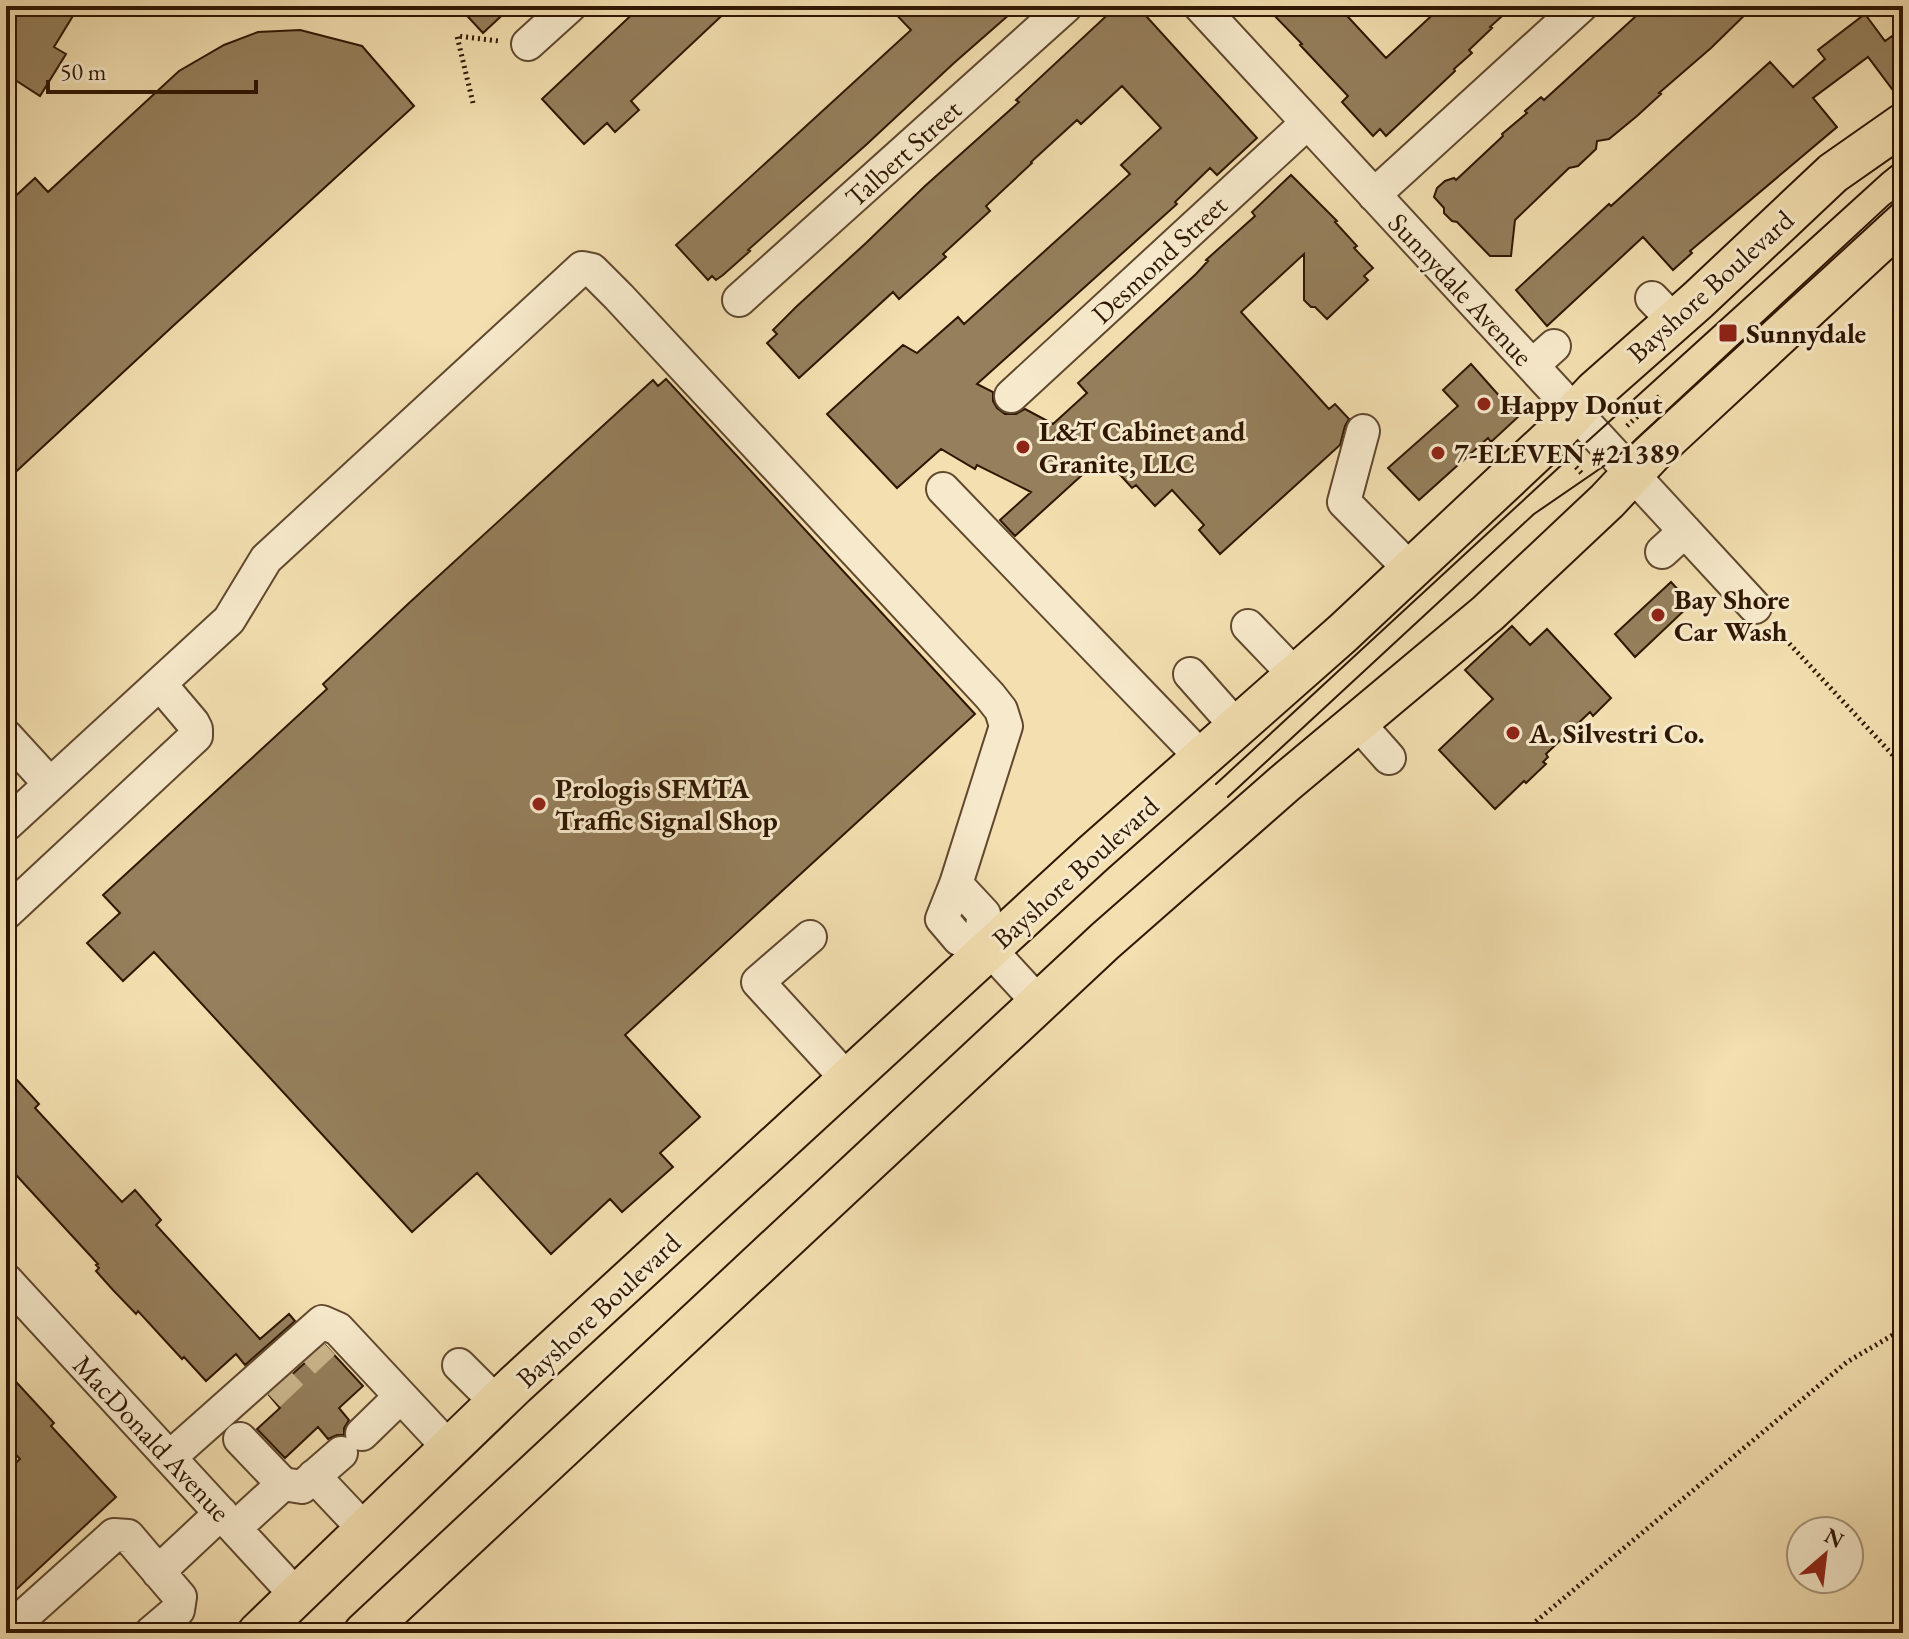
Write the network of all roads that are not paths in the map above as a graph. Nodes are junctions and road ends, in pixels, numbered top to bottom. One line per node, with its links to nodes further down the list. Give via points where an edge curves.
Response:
1 (570, 6): 5 (street)
2 (1066, 6): 10 (street, Talbert Street)
3 (1200, 6): 6 (street, Sunnydale Avenue)
4 (1581, 6): 8 (street)
5 (528, 44)
6 (1307, 123): 8 (street, Sunnydale Avenue); 11 (street, Desmond Street)
7 (1903, 124): 12 (main road, Bayshore Boulevard, via 1663,309)
8 (1374, 195): 12 (street, Sunnydale Avenue, via 1543,356)
9 (1903, 220): 14 (main road)
10 (739, 300)
11 (1011, 396)
12 (1575, 412): 14 (street, Sunnydale Avenue); 16 (main road, Bayshore Boulevard)
13 (1363, 431): 16 (street, via 1344,502)
14 (1632, 474): 17 (street, Sunnydale Avenue, via 1673,542); 22 (main road, via 1488,613)
15 (943, 489): 25 (street)
16 (1411, 570): 20 (main road, Bayshore Boulevard)
17 (1755, 607)
18 (1248, 626): 20 (street)
19 (1190, 674): 23 (street)
20 (1295, 675): 23 (main road, Bayshore Boulevard)
21 (160, 684): 27 (street); 29 (street, via 193,723 196,736); 31 (street, via 229,620 266,559 568,279 582,268 592,270 1001,710 1006,726 942,919 959,939)
22 (1358, 723): 26 (street); 34 (main road)
23 (1237, 727): 25 (main road, Bayshore Boulevard)
24 (6, 736): 27 (street)
25 (1202, 758): 31 (main road, Bayshore Boulevard)
26 (1389, 758)
27 (50, 784): 28 (street)
28 (6, 825)
29 (6, 913)
30 (810, 937): 33 (street)
31 (985, 944): 34 (street); 35 (main road, Bayshore Boulevard)
32 (771, 945): 33 (street, via 744,968)
33 (758, 982): 35 (street)
34 (1039, 1003): 54 (main road)
35 (848, 1080): 40 (main road, Bayshore Boulevard)
36 (6, 1280): 44 (street, MacDonald Avenue)
37 (459, 1365): 40 (street)
38 (269, 1395): 41 (street)
39 (400, 1397): 41 (street, via 328,1332); 43 (street); 45 (street)
40 (497, 1403): 43 (main road, Bayshore Boulevard)
41 (225, 1408): 44 (street)
42 (240, 1439): 46 (street)
43 (450, 1449): 48 (main road, Bayshore Boulevard)
44 (170, 1457): 47 (street, MacDonald Avenue)
45 (314, 1476): 46 (street, via 302,1487); 48 (street)
46 (283, 1484): 47 (street)
47 (228, 1520): 49 (street); 50 (street, MacDonald Avenue)
48 (365, 1530): 50 (main road, Bayshore Boulevard)
49 (158, 1572): 51 (street, via 180,1597); 52 (street, via 128,1536 114,1535)
50 (297, 1596): 53 (main road, Bayshore Boulevard)
51 (171, 1627)
52 (10, 1631)
53 (258, 1633)
54 (364, 1633)

